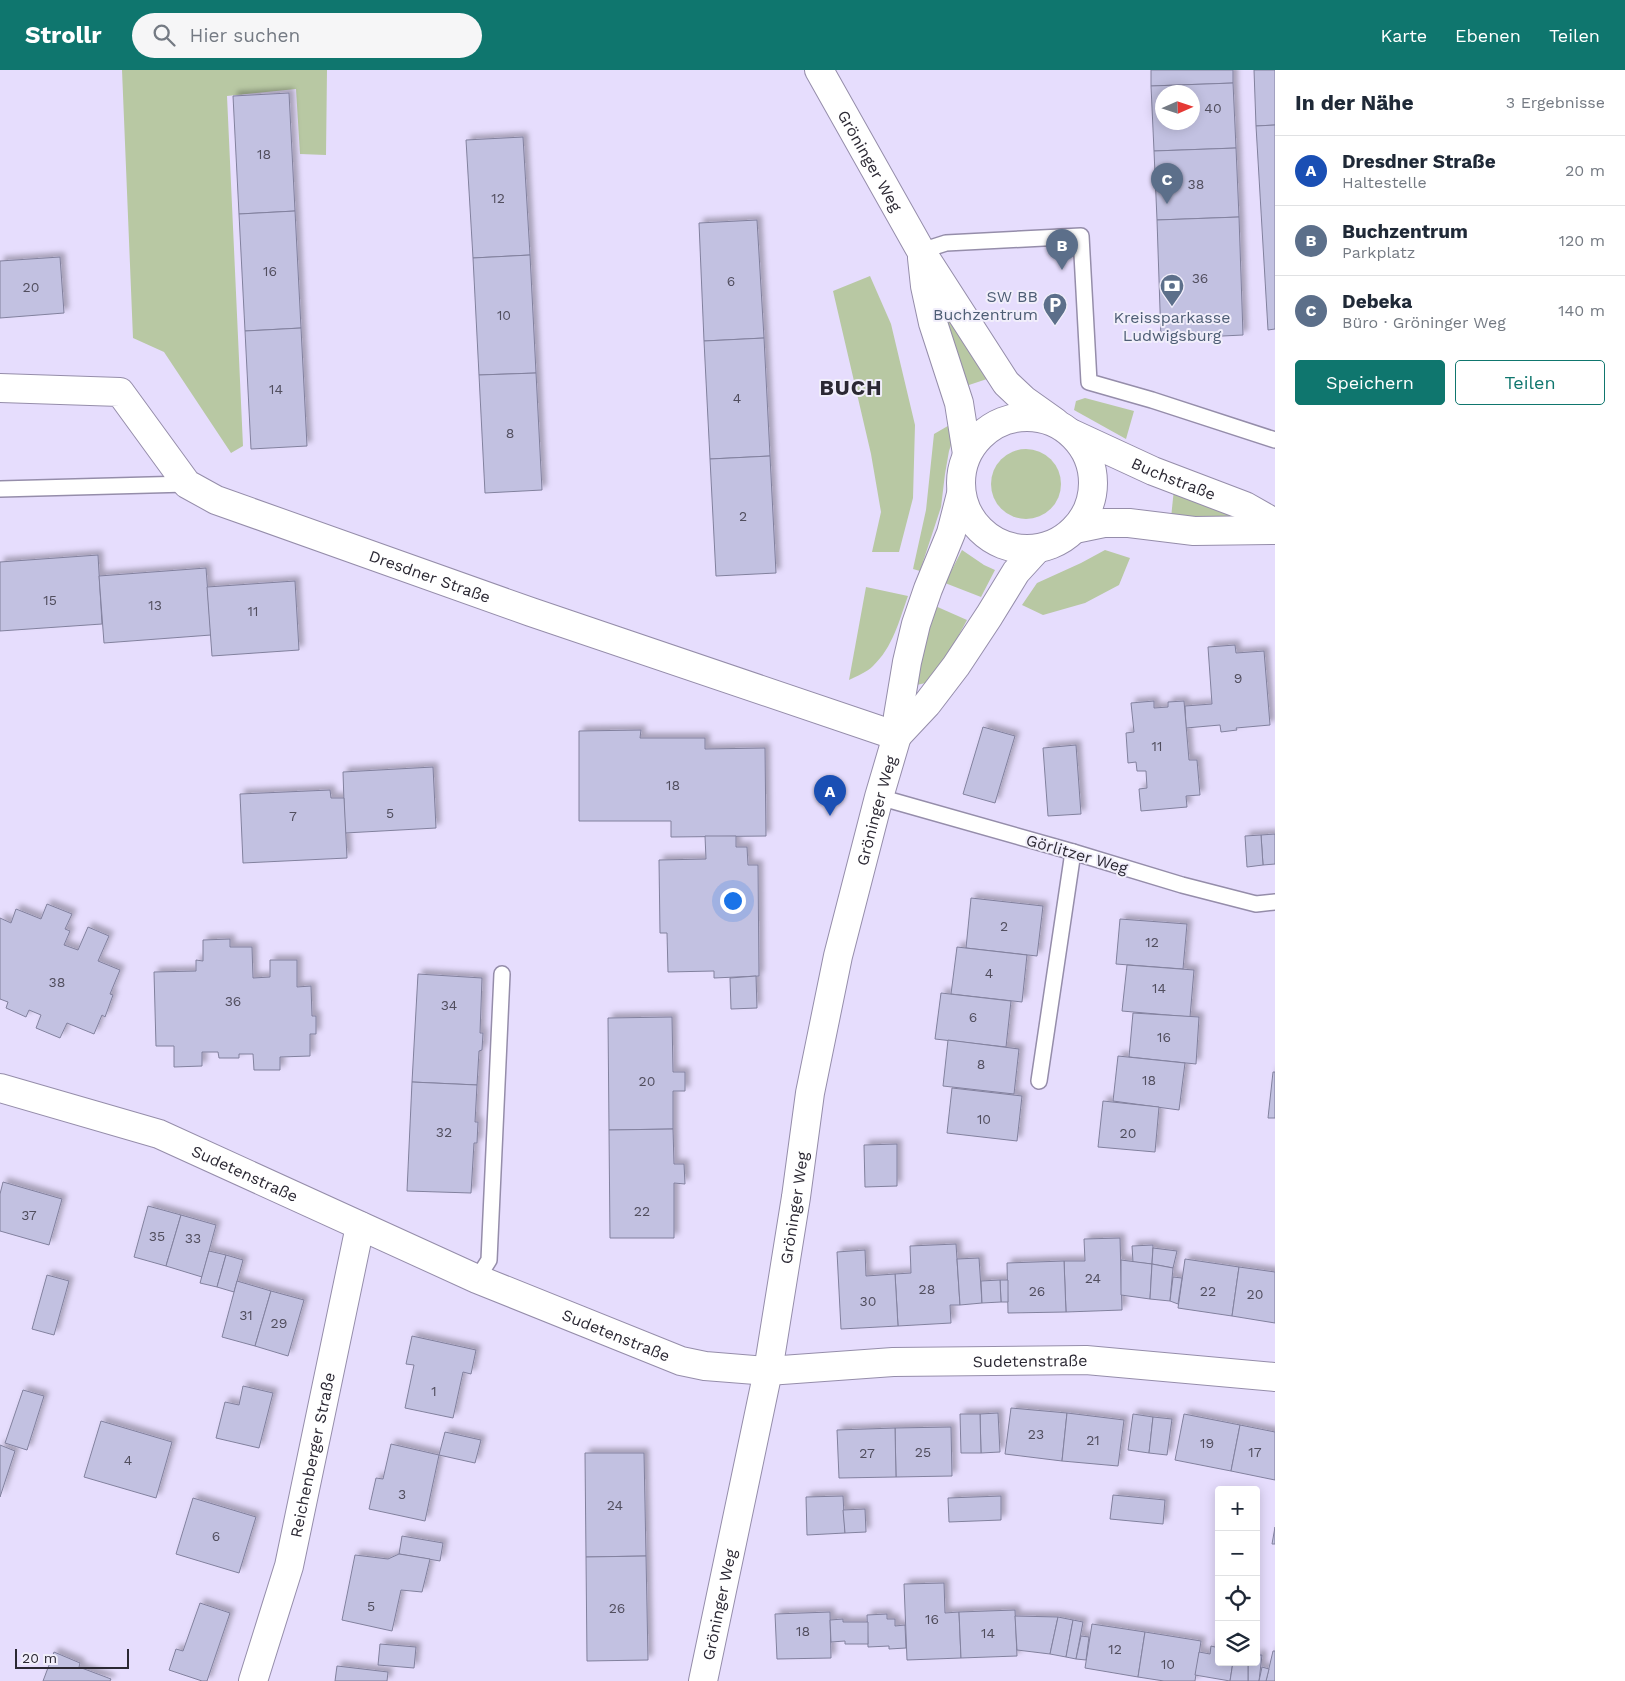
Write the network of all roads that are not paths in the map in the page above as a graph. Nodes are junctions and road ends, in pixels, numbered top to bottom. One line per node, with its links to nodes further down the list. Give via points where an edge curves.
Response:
1 (819, 70): 2 (street, Gröninger Weg)
2 (921, 251): 4 (street, Gröninger Weg, via 1006,383); 5 (lane, via 946,243 1080,236 1089,382); 6 (street, Gröninger Weg, via 924,286 959,404)
3 (0, 388): 7 (street, Dresdner Straße, via 120,392)
4 (1064, 428): 6 (street, Gröninger Weg, via 1036,417 1014,417 984,432); 10 (street, Buchstraße, via 1152,472 1245,506); 11 (street, Gröninger Weg, via 1085,450 1092,470 1093,490 1087,511)
5 (1275, 440)
6 (967, 454): 9 (street, Gröninger Weg, via 961,473)
7 (187, 484): 8 (lane); 14 (street, Dresdner Straße, via 216,500 531,612)
8 (0, 489)
9 (961, 494): 13 (street, Gröninger Weg, via 967,513 978,530 995,542 1016,549); 14 (street, Gröninger Weg, via 951,533 916,624 907,662)
10 (1275, 523)
11 (1075, 530): 12 (street, via 1104,522 1194,531); 13 (street, Gröninger Weg, via 1058,542)
12 (1275, 530)
13 (1037, 549): 14 (street, Gröninger Weg, via 1016,572 956,666)
14 (897, 736): 15 (street, Gröninger Weg)
15 (879, 797): 16 (lane, Görlitzer Weg); 23 (street, Gröninger Weg, via 838,956 810,1092)
16 (1073, 852): 17 (lane, Görlitzer Weg, via 1256,904); 19 (lane)
17 (1275, 902)
18 (502, 974): 22 (lane, via 489,1260)
19 (1038, 1081)
20 (0, 1088): 21 (street, Sudetenstraße, via 159,1134)
21 (360, 1226): 22 (street, Sudetenstraße); 25 (street, Reichenberger Straße, via 289,1566)
22 (477, 1279): 23 (street, Sudetenstraße, via 681,1361)
23 (768, 1371): 24 (street, Sudetenstraße, via 893,1362 1086,1360); 26 (street, Gröninger Weg)
24 (1275, 1377)
25 (253, 1681)
26 (704, 1681)

